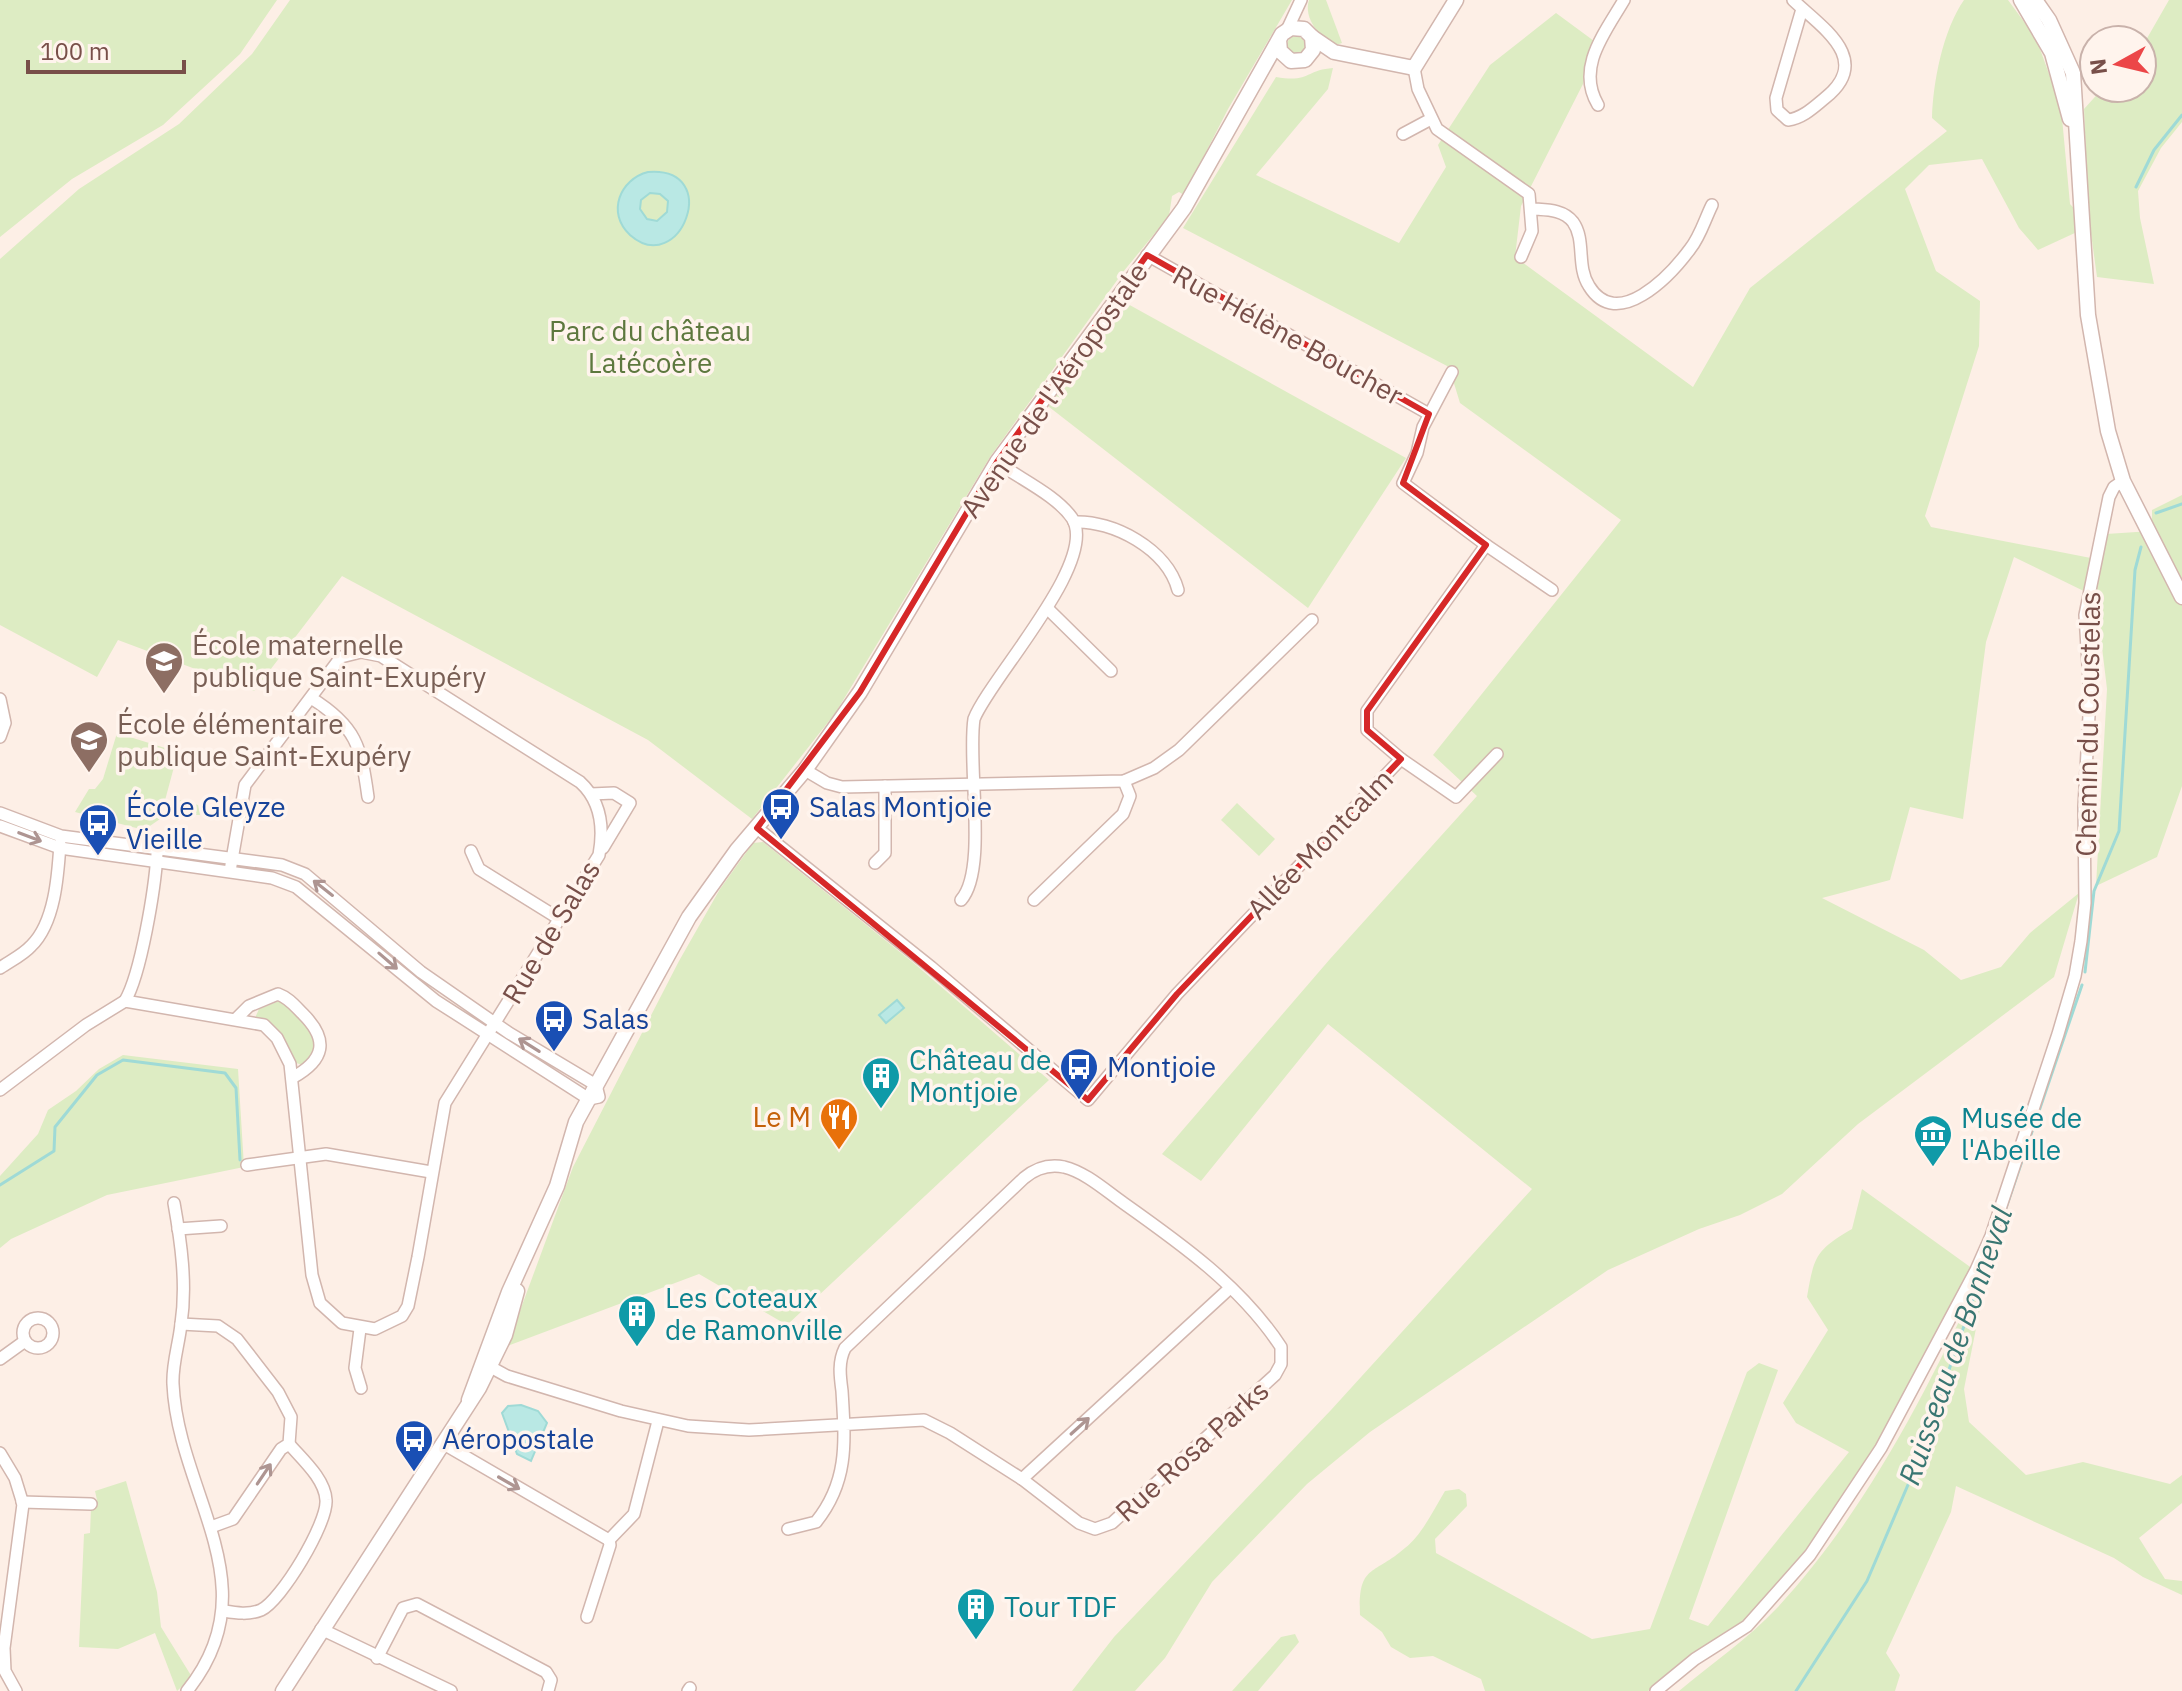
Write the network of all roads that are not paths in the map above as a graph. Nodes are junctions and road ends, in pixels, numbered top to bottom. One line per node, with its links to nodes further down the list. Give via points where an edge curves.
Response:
1 (1301, 0): 8 (street, Avenue de l'Aéropostale)
2 (1456, 0): 14 (street)
3 (1624, 0): 15 (street, via 1588,72 1588,86)
4 (1793, 0): 7 (street)
5 (2021, 0): 18 (street, via 2060,78)
6 (2035, 0): 18 (street, via 2073,73)
7 (1802, 9): 7 (street, via 1840,45 1845,63 1833,91 1788,120 1777,110 1776,98)
8 (1283, 35): 9 (street, via 1299,27); 12 (street, via 1280,51); 13 (street, Avenue de l'Aéropostale)
9 (1312, 37): 10 (street); 11 (street)
10 (1334, 52): 11 (street); 14 (street)
11 (1309, 57): 12 (street)
12 (1291, 61): 13 (street)
13 (1264, 67): 21 (street, Avenue de l'Aéropostale, via 1184,208)
14 (1414, 68): 16 (street)
15 (1598, 105)
16 (1431, 119): 17 (street); 20 (street, via 1440,132 1522,185)
17 (1403, 134)
18 (2078, 171): 26 (street, via 2088,315 2108,431)
19 (1712, 205): 20 (street, via 1684,256 1641,297 1618,305 1600,299 1583,276 1573,222 1563,213)
20 (1533, 209): 22 (street, via 1532,231)
21 (1147, 255): 24 (street, Rue Hélène Boucher); 25 (street, Avenue de l'Aéropostale)
22 (1521, 257)
23 (1452, 372): 24 (street)
24 (1429, 414): 28 (street, via 1403,483)
25 (997, 462): 27 (street); 40 (street, Avenue de l'Aéropostale, via 882,658)
26 (2123, 481): 31 (street); 98 (street, Chemin du Coustelas, via 2109,497 2087,598 2085,903 2075,976 1991,1236 1881,1448 1810,1555 1731,1639 1695,1659)
27 (1074, 522): 29 (street, via 1106,525 1134,539 1167,568); 32 (street, via 1074,547)
28 (1486, 545): 30 (street); 39 (street, Allée Montcalm, via 1367,711 1367,730)
29 (1178, 590)
30 (1552, 590)
31 (2182, 597)
32 (1049, 610): 34 (street); 42 (street, via 978,711)
33 (1312, 620): 41 (street, via 1179,750)
34 (1111, 671)
35 (311, 698): 44 (street, via 343,655 376,654 580,782); 45 (street, via 337,714 353,733); 54 (street, via 245,785)
36 (0, 699): 37 (street, via 5,723)
37 (0, 737)
38 (1497, 754): 39 (street, via 1456,797)
39 (1401, 759): 48 (street, Allée Montcalm, via 1177,994 1088,1100)
40 (805, 770): 43 (street, via 837,787); 48 (street, Avenue de l'Aéropostale)
41 (1124, 781): 42 (street); 56 (street, via 1130,796 1123,814)
42 (973, 785): 43 (street); 55 (street, via 972,882)
43 (885, 786): 53 (street, via 885,853)
44 (591, 794): 52 (street, Rue de Salas, via 601,819); 52 (street, via 614,793 630,803)
45 (368, 797)
46 (0, 813): 49 (street)
47 (0, 826): 49 (street, one-way to 49)
48 (757, 828): 64 (street, Avenue de l'Aéropostale, via 732,847 689,917 625,1031 613,1073)
49 (60, 842): 51 (street); 58 (street, via 43,930 32,946)
50 (471, 851): 57 (street, via 479,869)
51 (157, 855): 54 (street); 59 (street, via 135,984)
52 (599, 855): 57 (street, Rue de Salas)
53 (875, 863)
54 (231, 866): 61 (street, via 282,865 305,874)
55 (961, 900)
56 (1034, 900)
57 (558, 918): 61 (street, Rue de Salas)
58 (0, 968)
59 (125, 1001): 60 (street); 63 (street)
60 (236, 1019): 62 (street, via 268,1028 288,1056); 62 (street, via 249,1006 278,994 315,1026 321,1040 318,1054)
61 (492, 1028): 64 (street); 67 (street, Rue de Salas, via 445,1103)
62 (292, 1078): 65 (street)
63 (0, 1090)
64 (595, 1094): 76 (street, Avenue de l'Aéropostale, via 568,1139 565,1159 521,1268 509,1322)
65 (299, 1157): 66 (street); 67 (street, via 326,1154); 73 (street, via 316,1293 331,1316)
66 (247, 1165)
67 (431, 1172): 73 (street, Rue de Salas, via 406,1312 391,1324)
68 (174, 1203): 70 (street)
69 (221, 1226): 70 (street)
70 (178, 1229): 72 (street, via 184,1285)
71 (1230, 1288): 79 (street, Rue Rosa Parks, via 1207,1264 1080,1173 1060,1166 1038,1169 848,1344 840,1370); 83 (street, one-way to 71); 83 (street, Rue Rosa Parks, via 1279,1343 1282,1359 1275,1375 1197,1448 1100,1529 1079,1523)
72 (181, 1324): 81 (street, via 218,1326 237,1339 291,1417); 86 (street, via 175,1402 191,1473)
73 (360, 1329): 77 (street, via 355,1368)
74 (25, 1341): 75 (street)
75 (0, 1359)
76 (485, 1365): 78 (street, Rue Rosa Parks); 80 (street, Avenue de l'Aéropostale)
77 (361, 1388)
78 (658, 1421): 79 (street, Rue Rosa Parks, via 728,1430); 88 (street, via 634,1514)
79 (845, 1423): 83 (street, Rue Rosa Parks, via 924,1420); 87 (street, via 845,1459 833,1499 816,1522)
80 (442, 1443): 88 (street, one-way to 88); 91 (street, Avenue de l'Aéropostale)
81 (289, 1444): 86 (street, one-way to 81, via 233,1519); 89 (street, via 320,1480 326,1500 320,1529 272,1602 253,1612)
82 (0, 1453): 84 (street)
83 (1022, 1479)
84 (22, 1502): 85 (street); 93 (street, via 4,1648 5,1671)
85 (91, 1504)
86 (211, 1527): 89 (street, via 222,1568)
87 (788, 1529)
88 (609, 1540): 90 (street)
89 (224, 1611): 94 (street, via 212,1652)
90 (587, 1617)
91 (321, 1629): 92 (street); 95 (street, Avenue de l'Aéropostale)
92 (377, 1658): 96 (street); 97 (street, via 403,1608 417,1604 546,1672 551,1680)
93 (16, 1691)
94 (187, 1691)
95 (283, 1691)
96 (451, 1691)
97 (548, 1691)
98 (1656, 1691)

